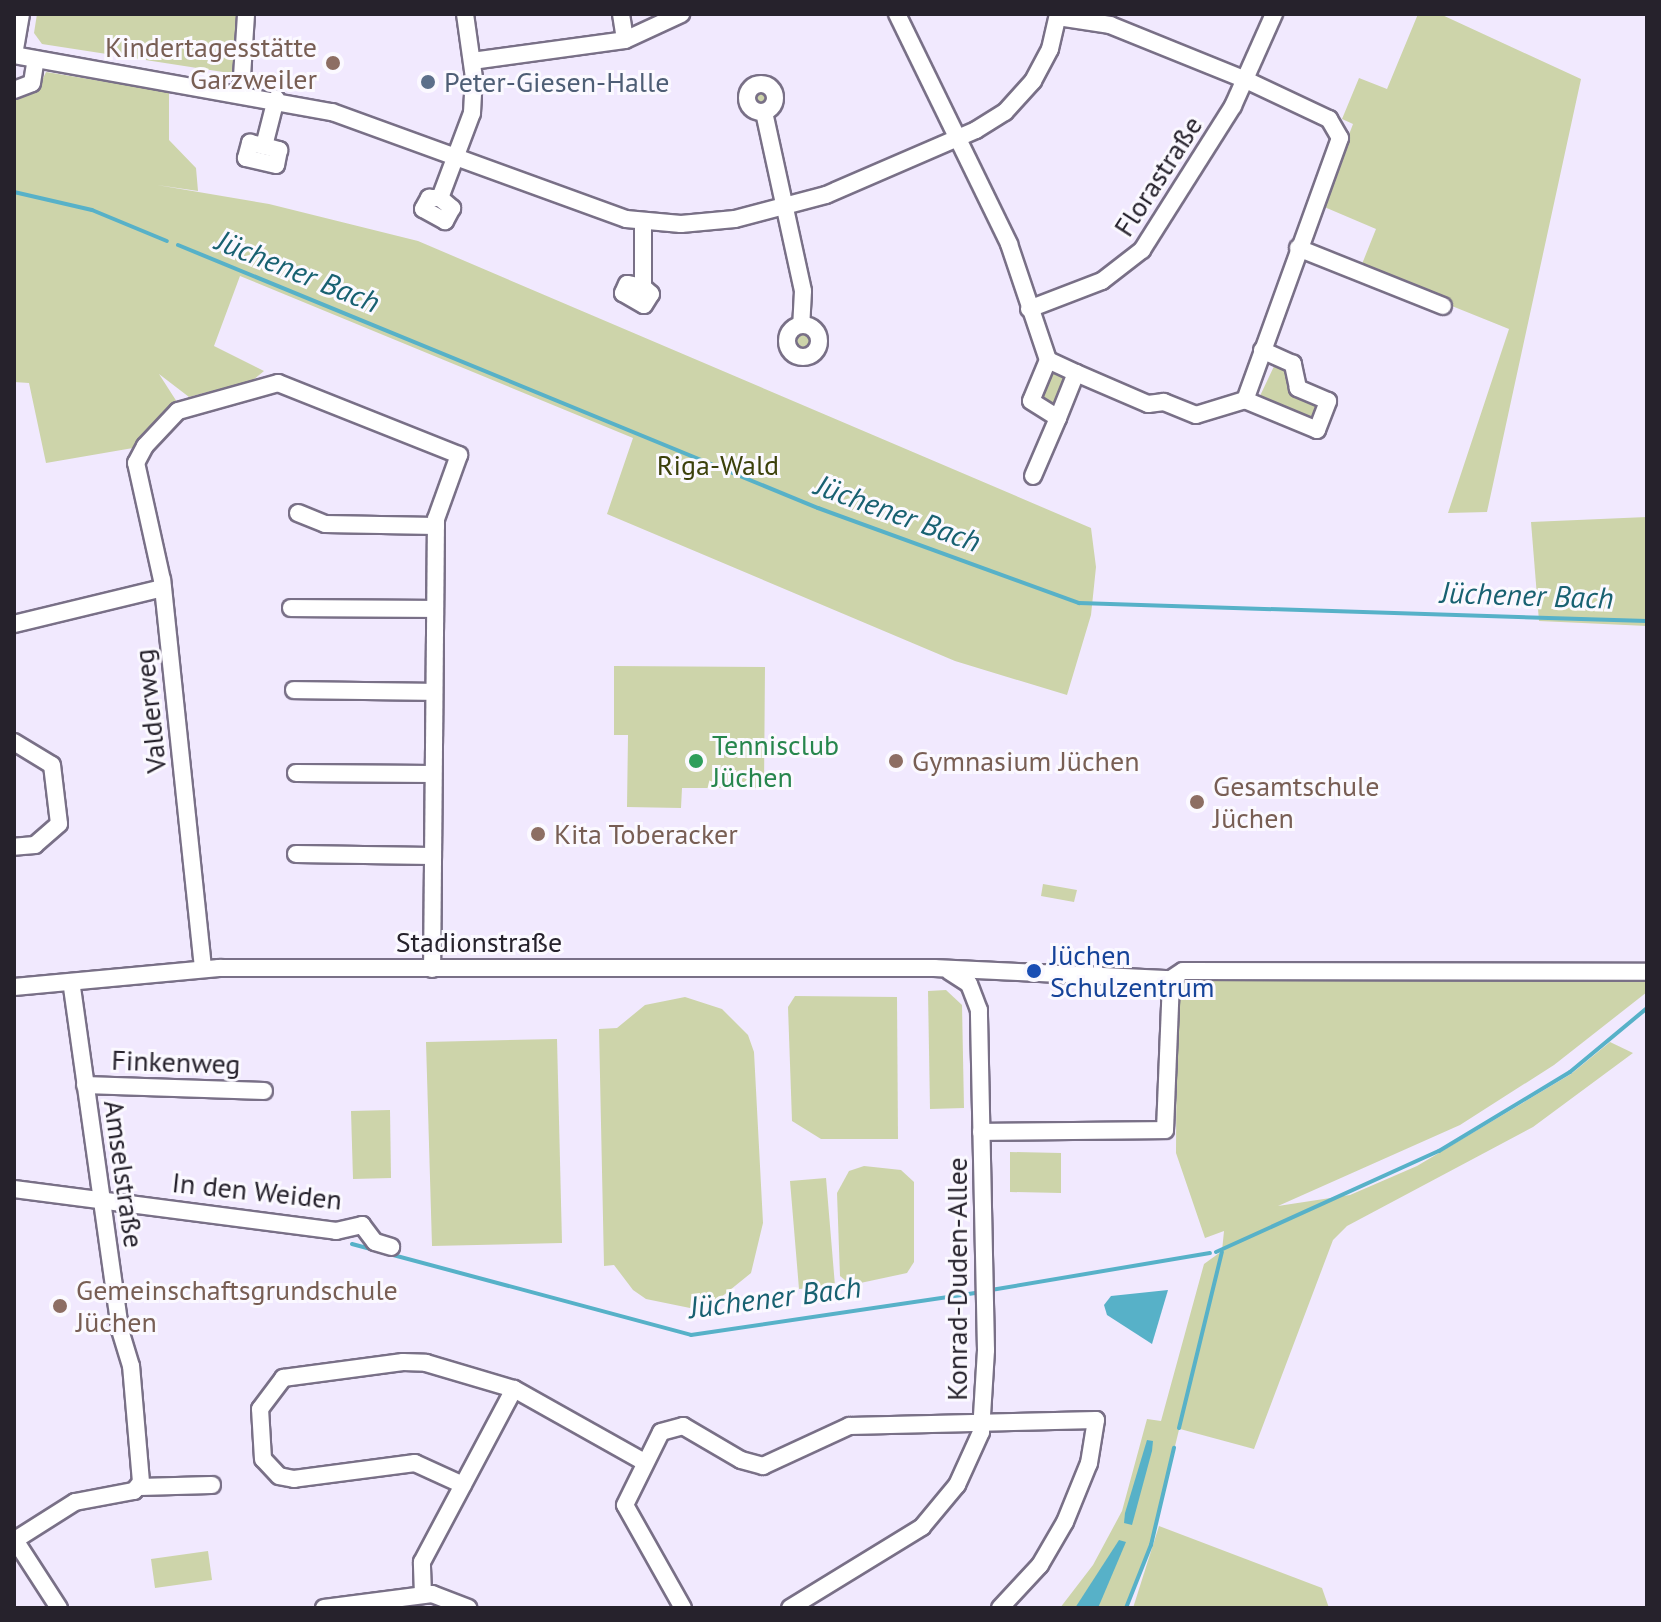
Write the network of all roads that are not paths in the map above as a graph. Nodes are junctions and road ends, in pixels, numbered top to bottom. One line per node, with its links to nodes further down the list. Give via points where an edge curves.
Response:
1 (21, 14): 10 (street)
2 (246, 14): 15 (street)
3 (465, 14): 12 (street)
4 (621, 14): 9 (street)
5 (681, 14): 9 (street)
6 (897, 14): 18 (street)
7 (1274, 14): 13 (street, Florastraße)
8 (1058, 16): 13 (street, via 1110,25); 18 (street, via 1050,49 1025,92)
9 (625, 40): 12 (street)
10 (14, 55): 11 (street)
11 (36, 59): 14 (street, via 32,83); 15 (street)
12 (472, 61): 20 (street, via 473,107)
13 (1246, 80): 24 (street, via 1329,119 1339,132 1337,153); 27 (street, Florastraße, via 1137,256 1102,281)
14 (14, 90)
15 (241, 92): 16 (street)
16 (276, 99): 19 (street); 20 (street)
17 (764, 112): 22 (street)
18 (959, 139): 22 (street, via 873,179); 27 (street, via 1009,244)
19 (264, 146)
20 (458, 154): 21 (street); 23 (street)
21 (440, 198)
22 (781, 207): 23 (street, via 711,222); 28 (street, via 803,291)
23 (643, 223): 25 (street)
24 (1298, 248): 26 (street); 29 (street)
25 (643, 287)
26 (1443, 306)
27 (1029, 309): 30 (street)
28 (801, 325)
29 (1262, 350): 32 (street); 32 (street, via 1293,364 1298,388 1328,401 1317,430)
30 (1048, 360): 31 (street); 33 (street, via 1031,401)
31 (1076, 373): 32 (street, via 1145,403 1164,402 1196,415); 33 (street)
32 (1245, 400)
33 (1058, 418): 34 (street)
34 (1033, 476)
35 (298, 513): 36 (street, via 325,524)
36 (436, 526): 37 (street, Valderweg, via 459,455 278,383 178,411 141,452 137,472); 39 (street)
37 (163, 588): 40 (street); 49 (street, Valderweg)
38 (291, 608): 39 (street)
39 (435, 609): 42 (street)
40 (14, 624)
41 (294, 690): 42 (street)
42 (434, 692): 45 (street)
43 (14, 742): 46 (street, via 52,765 59,824 35,845)
44 (296, 773): 45 (street)
45 (433, 774): 48 (street)
46 (14, 847)
47 (296, 854): 48 (street)
48 (432, 856): 50 (street)
49 (203, 968): 50 (street, Stadionstraße); 55 (street, Stadionstraße)
50 (432, 969): 51 (street, Stadionstraße)
51 (946, 969): 52 (street, Stadionstraße); 57 (street)
52 (1011, 972): 54 (street, Stadionstraße); 57 (street)
53 (1647, 972): 54 (street, Stadionstraße, via 1183,971)
54 (1171, 979): 60 (street, via 1165,1130)
55 (71, 982): 56 (street, Stadionstraße); 58 (street, Amselstraße)
56 (14, 987)
57 (972, 989): 60 (street, Konrad-Duden-Allee, via 979,1010)
58 (85, 1085): 59 (street, Finkenweg); 62 (street, Amselstraße)
59 (264, 1091)
60 (981, 1132): 65 (street, Konrad-Duden-Allee)
61 (14, 1189): 62 (street, In den Weiden)
62 (102, 1200): 63 (street, In den Weiden, via 336,1231 362,1225 375,1242); 69 (street, Amselstraße, via 133,1382)
63 (391, 1247)
64 (514, 1389): 66 (street); 68 (street); 68 (street, via 411,1361 287,1377 261,1406 263,1459 279,1476 294,1479 415,1463)
65 (982, 1423): 66 (street, via 842,1427 763,1466 741,1460 683,1426 661,1432); 76 (street, Konrad-Duden-Allee, via 964,1474 927,1523); 77 (street, via 1096,1420 1089,1463 1065,1522 1040,1565)
66 (644, 1462): 75 (street, via 628,1492 626,1509)
67 (212, 1485): 69 (street)
68 (463, 1485): 71 (street, via 422,1562)
69 (139, 1487): 70 (street, via 75,1502)
70 (14, 1539): 72 (street)
71 (423, 1595): 73 (street); 74 (street, via 445,1596)
72 (59, 1608)
73 (324, 1608)
74 (468, 1608)
75 (683, 1608)
76 (790, 1608)
77 (1000, 1608)

